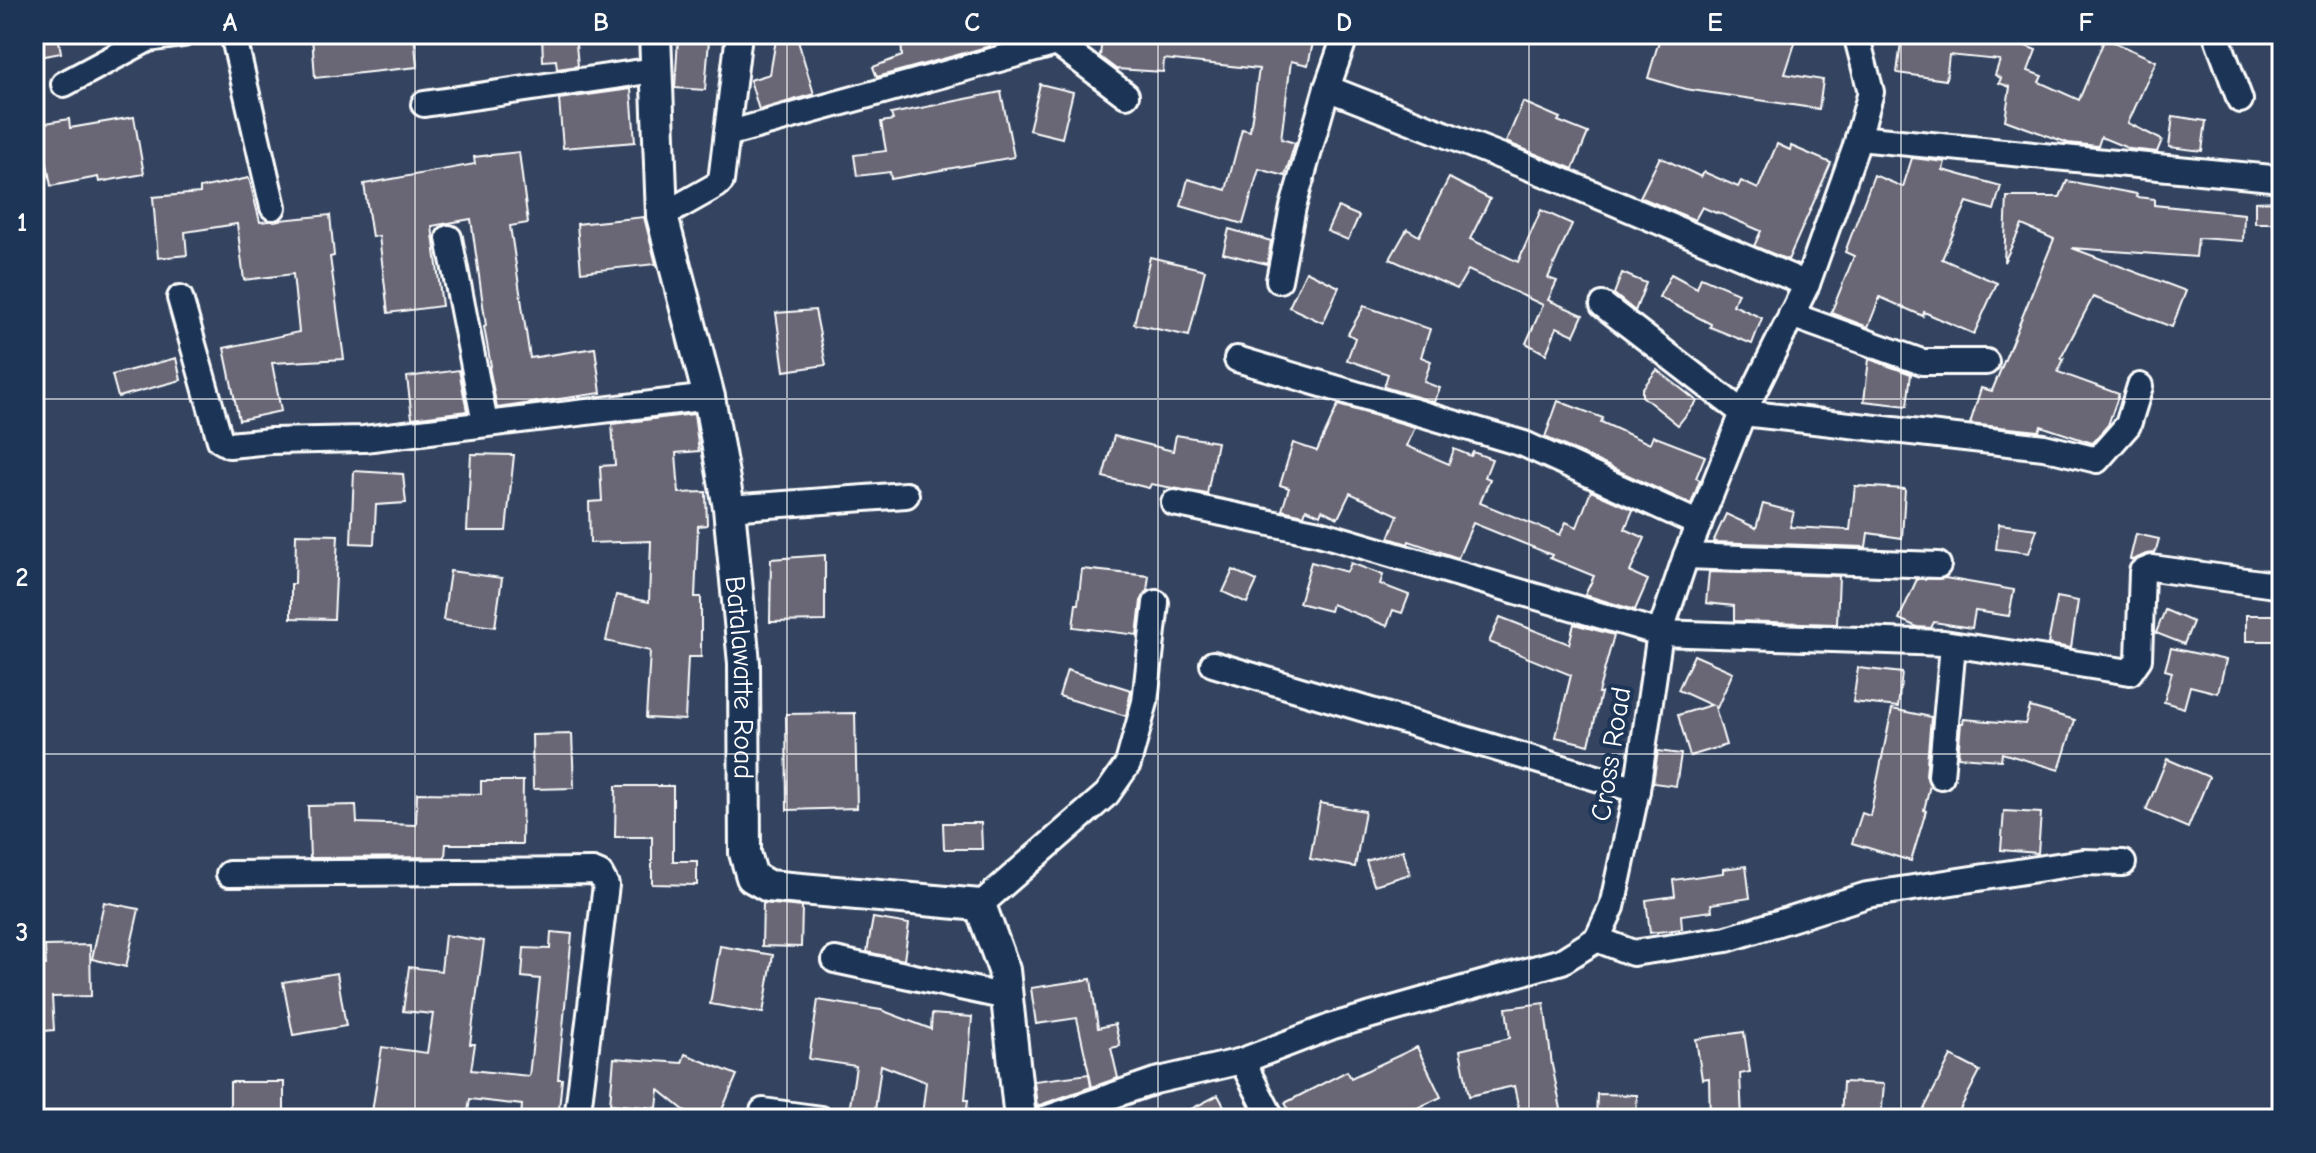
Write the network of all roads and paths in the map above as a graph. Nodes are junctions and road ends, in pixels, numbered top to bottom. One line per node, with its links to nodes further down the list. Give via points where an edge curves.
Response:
1 (183, 34): 10 (street, via 148,39)
2 (233, 34): 18 (street)
3 (655, 34): 9 (street, Batalawatte Road)
4 (739, 34): 15 (street)
5 (1346, 34): 11 (street)
6 (1856, 34): 16 (street, Cross Road, via 1871,92)
7 (2216, 34): 13 (street)
8 (1058, 38): 12 (street); 15 (street)
9 (655, 70): 14 (street); 19 (street, Batalawatte Road)
10 (64, 84)
11 (1327, 88): 21 (street, via 1293,207); 22 (street)
12 (1126, 95)
13 (2240, 100)
14 (424, 104)
15 (727, 134): 19 (street, via 721,181)
16 (1858, 138): 17 (street); 22 (street, Cross Road)
17 (2282, 179)
18 (273, 207)
19 (662, 216): 29 (street, Batalawatte Road)
20 (449, 238): 31 (street)
21 (1279, 280)
22 (1807, 284): 25 (street, Cross Road)
23 (180, 298): 31 (street, via 224,444 364,439)
24 (1603, 305): 30 (street)
25 (1791, 315): 27 (street, via 1922,362); 30 (street, Cross Road)
26 (1237, 359): 35 (street, via 1524,444)
27 (1986, 362)
28 (2140, 386): 30 (street, via 2128,425 2097,460 2044,447)
29 (709, 397): 31 (street); 34 (street, Batalawatte Road)
30 (1743, 413): 35 (street, Cross Road)
31 (485, 423)
32 (906, 495): 34 (street)
33 (1174, 503): 40 (street, via 1319,533)
34 (729, 508): 47 (street, Batalawatte Road, via 744,663 745,853 752,877 768,886)
35 (1699, 524): 36 (street, Cross Road)
36 (1686, 556): 37 (street); 40 (street, Cross Road)
37 (1938, 565)
38 (2282, 586): 41 (street, via 2152,568 2142,572 2139,659 2130,672)
39 (1156, 603): 47 (street, via 1145,702 1128,764 1107,794)
40 (1660, 633): 41 (street); 44 (street, Cross Road)
41 (1953, 645): 43 (street)
42 (1213, 664): 44 (street)
43 (1941, 776)
44 (1637, 790): 48 (street, Cross Road, via 1612,907)
45 (2123, 863): 48 (street, via 2083,862 1867,895 1727,939 1633,953)
46 (229, 874): 53 (street, via 600,874 606,885)
47 (980, 905): 50 (street, via 1004,970)
48 (1597, 939): 51 (street, via 1562,961 1333,1026)
49 (835, 960): 50 (street)
50 (1007, 997): 55 (street)
51 (1242, 1061): 56 (street, via 1155,1081); 57 (street)
52 (763, 1111): 54 (street)
53 (577, 1119)
54 (821, 1119)
55 (1020, 1119)
56 (1045, 1119)
57 (1272, 1119)

